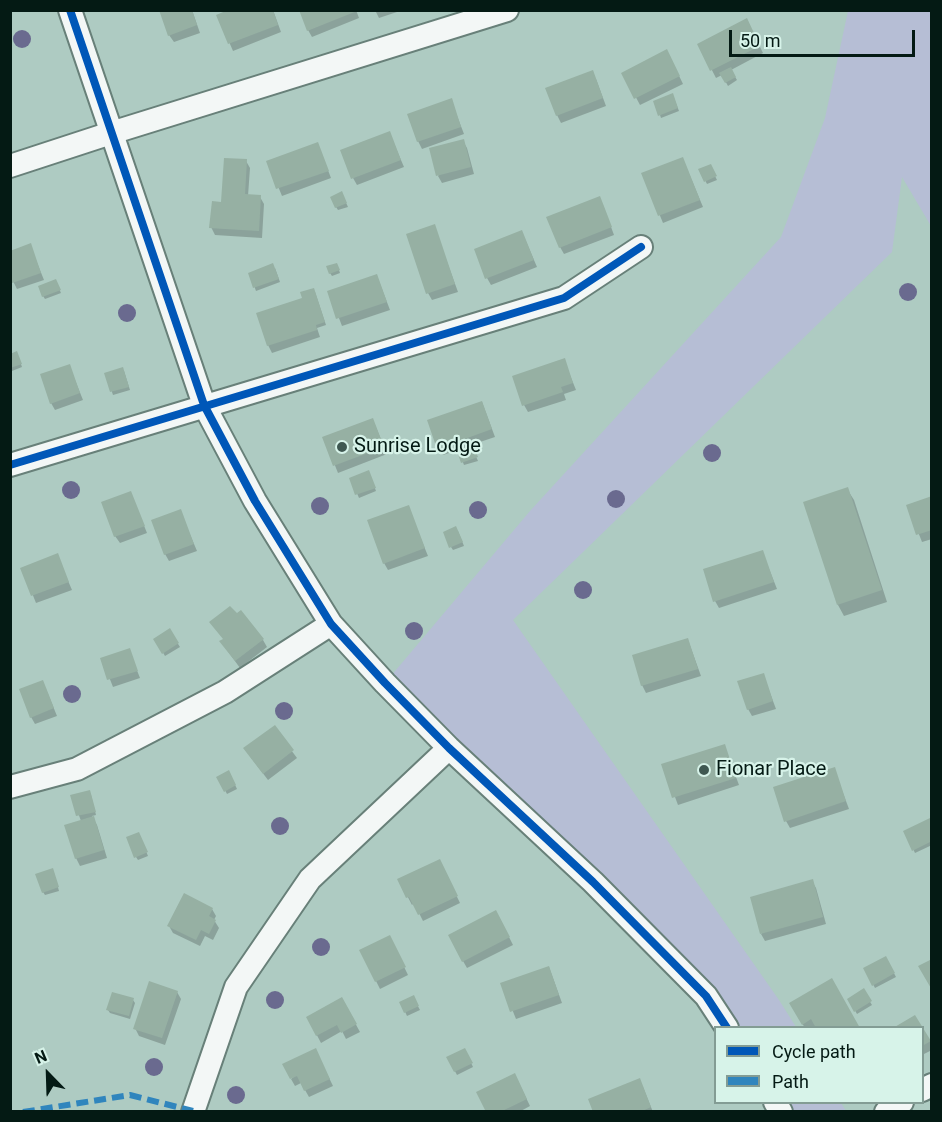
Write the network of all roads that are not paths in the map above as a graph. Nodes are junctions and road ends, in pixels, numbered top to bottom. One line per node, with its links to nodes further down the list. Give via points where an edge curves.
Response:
1 (70, 10): 3 (street)
2 (507, 10): 3 (street)
3 (111, 133): 4 (street); 6 (street)
4 (10, 166)
5 (641, 247): 6 (street, via 564,298)
6 (204, 405): 7 (street); 8 (street, via 255,501)
7 (10, 465)
8 (332, 624): 9 (street); 10 (street, via 225,692 77,769)
9 (449, 748): 11 (street, via 609,898 706,996); 13 (street, via 310,879 237,987)
10 (10, 787)
11 (726, 1026)
12 (899, 1104): 14 (street)
13 (194, 1111)
14 (886, 1112)

